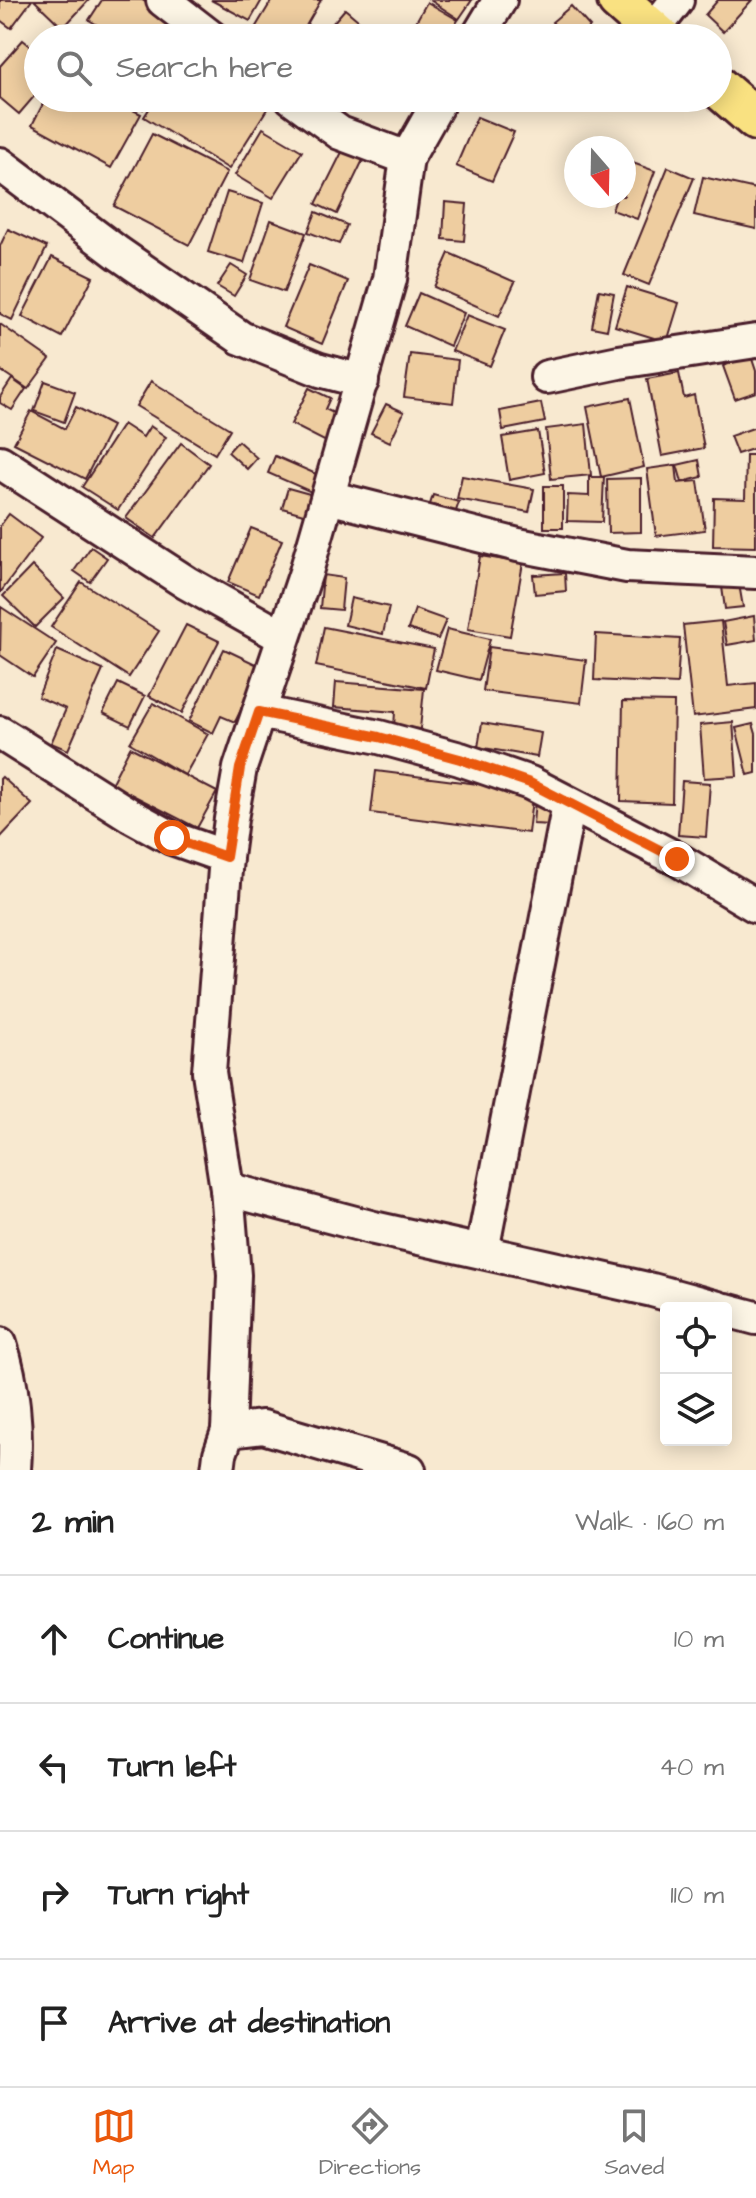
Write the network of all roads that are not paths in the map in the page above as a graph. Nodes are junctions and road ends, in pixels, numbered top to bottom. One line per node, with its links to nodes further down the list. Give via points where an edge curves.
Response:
1 (163, 0): 5 (street)
2 (500, 0): 6 (street)
3 (618, 0): 7 (main road)
4 (677, 0): 8 (street)
5 (194, 24)
6 (485, 24)
7 (646, 24)
8 (663, 24)
9 (732, 99): 12 (main road)
10 (311, 112): 13 (street, via 340,133)
11 (433, 112): 13 (street)
12 (756, 120)
13 (407, 158): 17 (street, via 390,279)
14 (0, 164): 17 (street, via 241,338)
15 (756, 341): 16 (street)
16 (547, 377)
17 (362, 381): 19 (street)
18 (0, 462): 21 (street, via 187,583)
19 (328, 497): 20 (street, via 518,545 627,566); 21 (street)
20 (756, 572)
21 (283, 637): 22 (street)
22 (259, 712): 24 (street, via 460,759 530,783); 25 (street, via 240,768)
23 (0, 733): 25 (street, via 130,815 172,838)
24 (569, 804): 26 (street); 28 (street)
25 (226, 857): 27 (street, via 209,1072)
26 (756, 906)
27 (227, 1189): 28 (street); 33 (street, via 234,1275)
28 (482, 1251): 29 (street)
29 (696, 1302)
30 (732, 1312): 31 (street)
31 (756, 1318)
32 (0, 1344): 34 (street, via 17,1437)
33 (228, 1431): 35 (street); 36 (street, via 263,1427)
34 (14, 1470)
35 (218, 1470)
36 (409, 1470)

